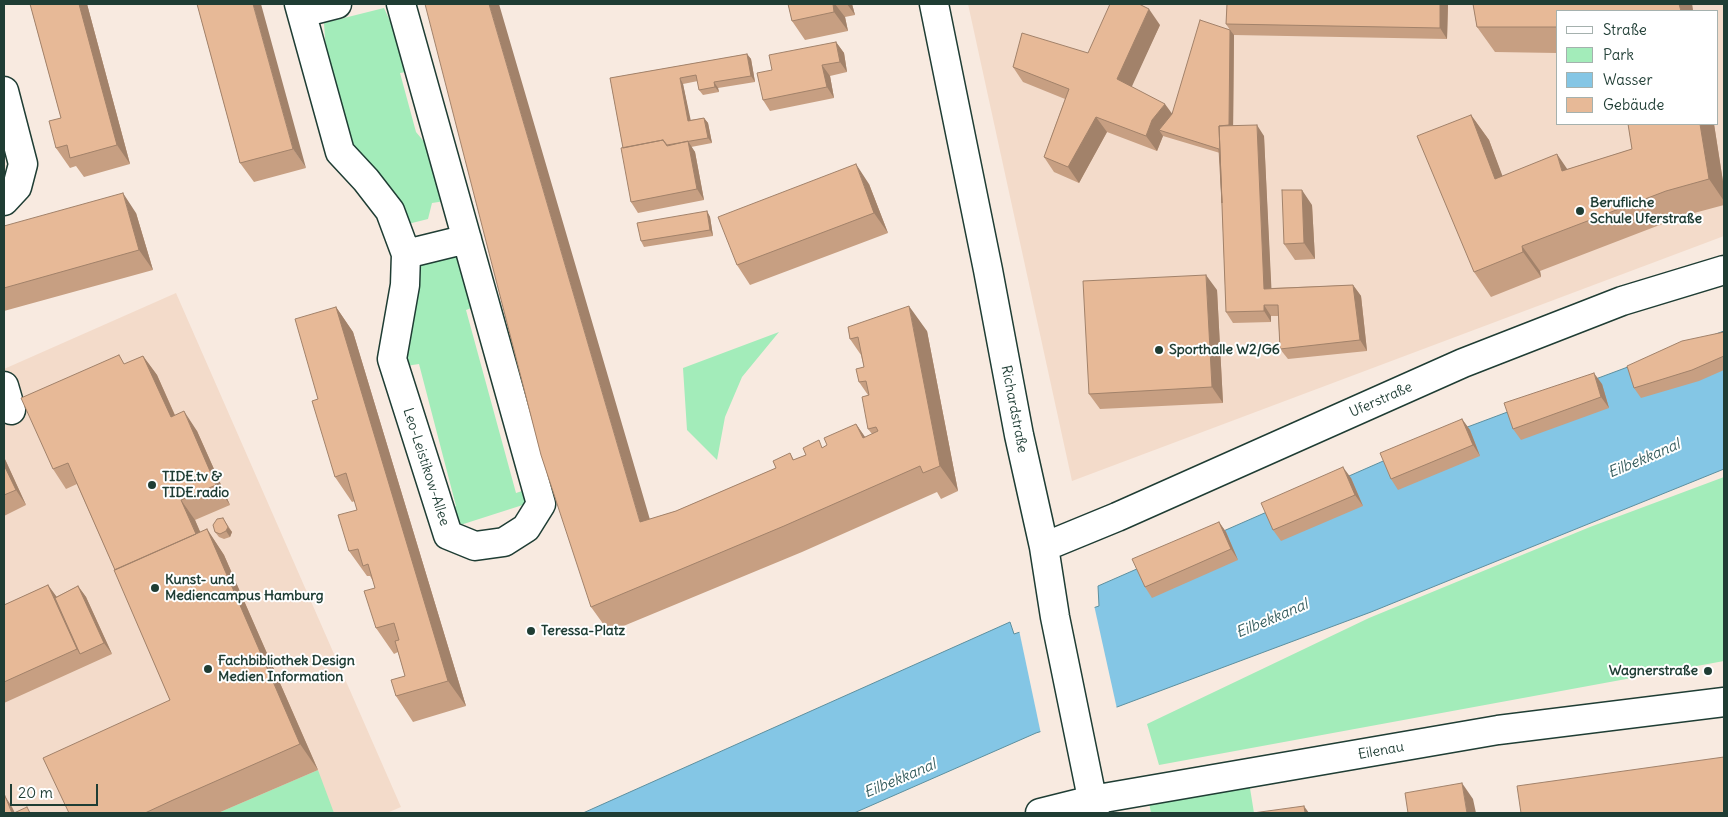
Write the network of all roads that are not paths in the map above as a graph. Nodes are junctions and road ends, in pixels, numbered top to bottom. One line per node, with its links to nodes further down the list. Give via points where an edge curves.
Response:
1 (336, 4): 4 (street, Leo-Leistikow-Allee)
2 (401, 4): 7 (street, Leo-Leistikow-Allee)
3 (934, 4): 10 (street, Richardstraße)
4 (300, 8): 8 (street, Leo-Leistikow-Allee, via 340,152 390,211)
5 (4, 91): 6 (street, via 23,164 17,186)
6 (4, 201)
7 (467, 239): 8 (street); 8 (street, Leo-Leistikow-Allee, via 541,504 526,528 504,542 475,546 448,535 392,359 405,284)
8 (406, 254)
9 (1724, 270): 10 (street, Uferstraße, via 1622,301 1463,363)
10 (1044, 547): 12 (street, Richardstraße)
11 (1724, 702): 12 (street, Eilenau, via 1498,730)
12 (1093, 807): 13 (street, Eilenau)
13 (1040, 813)

